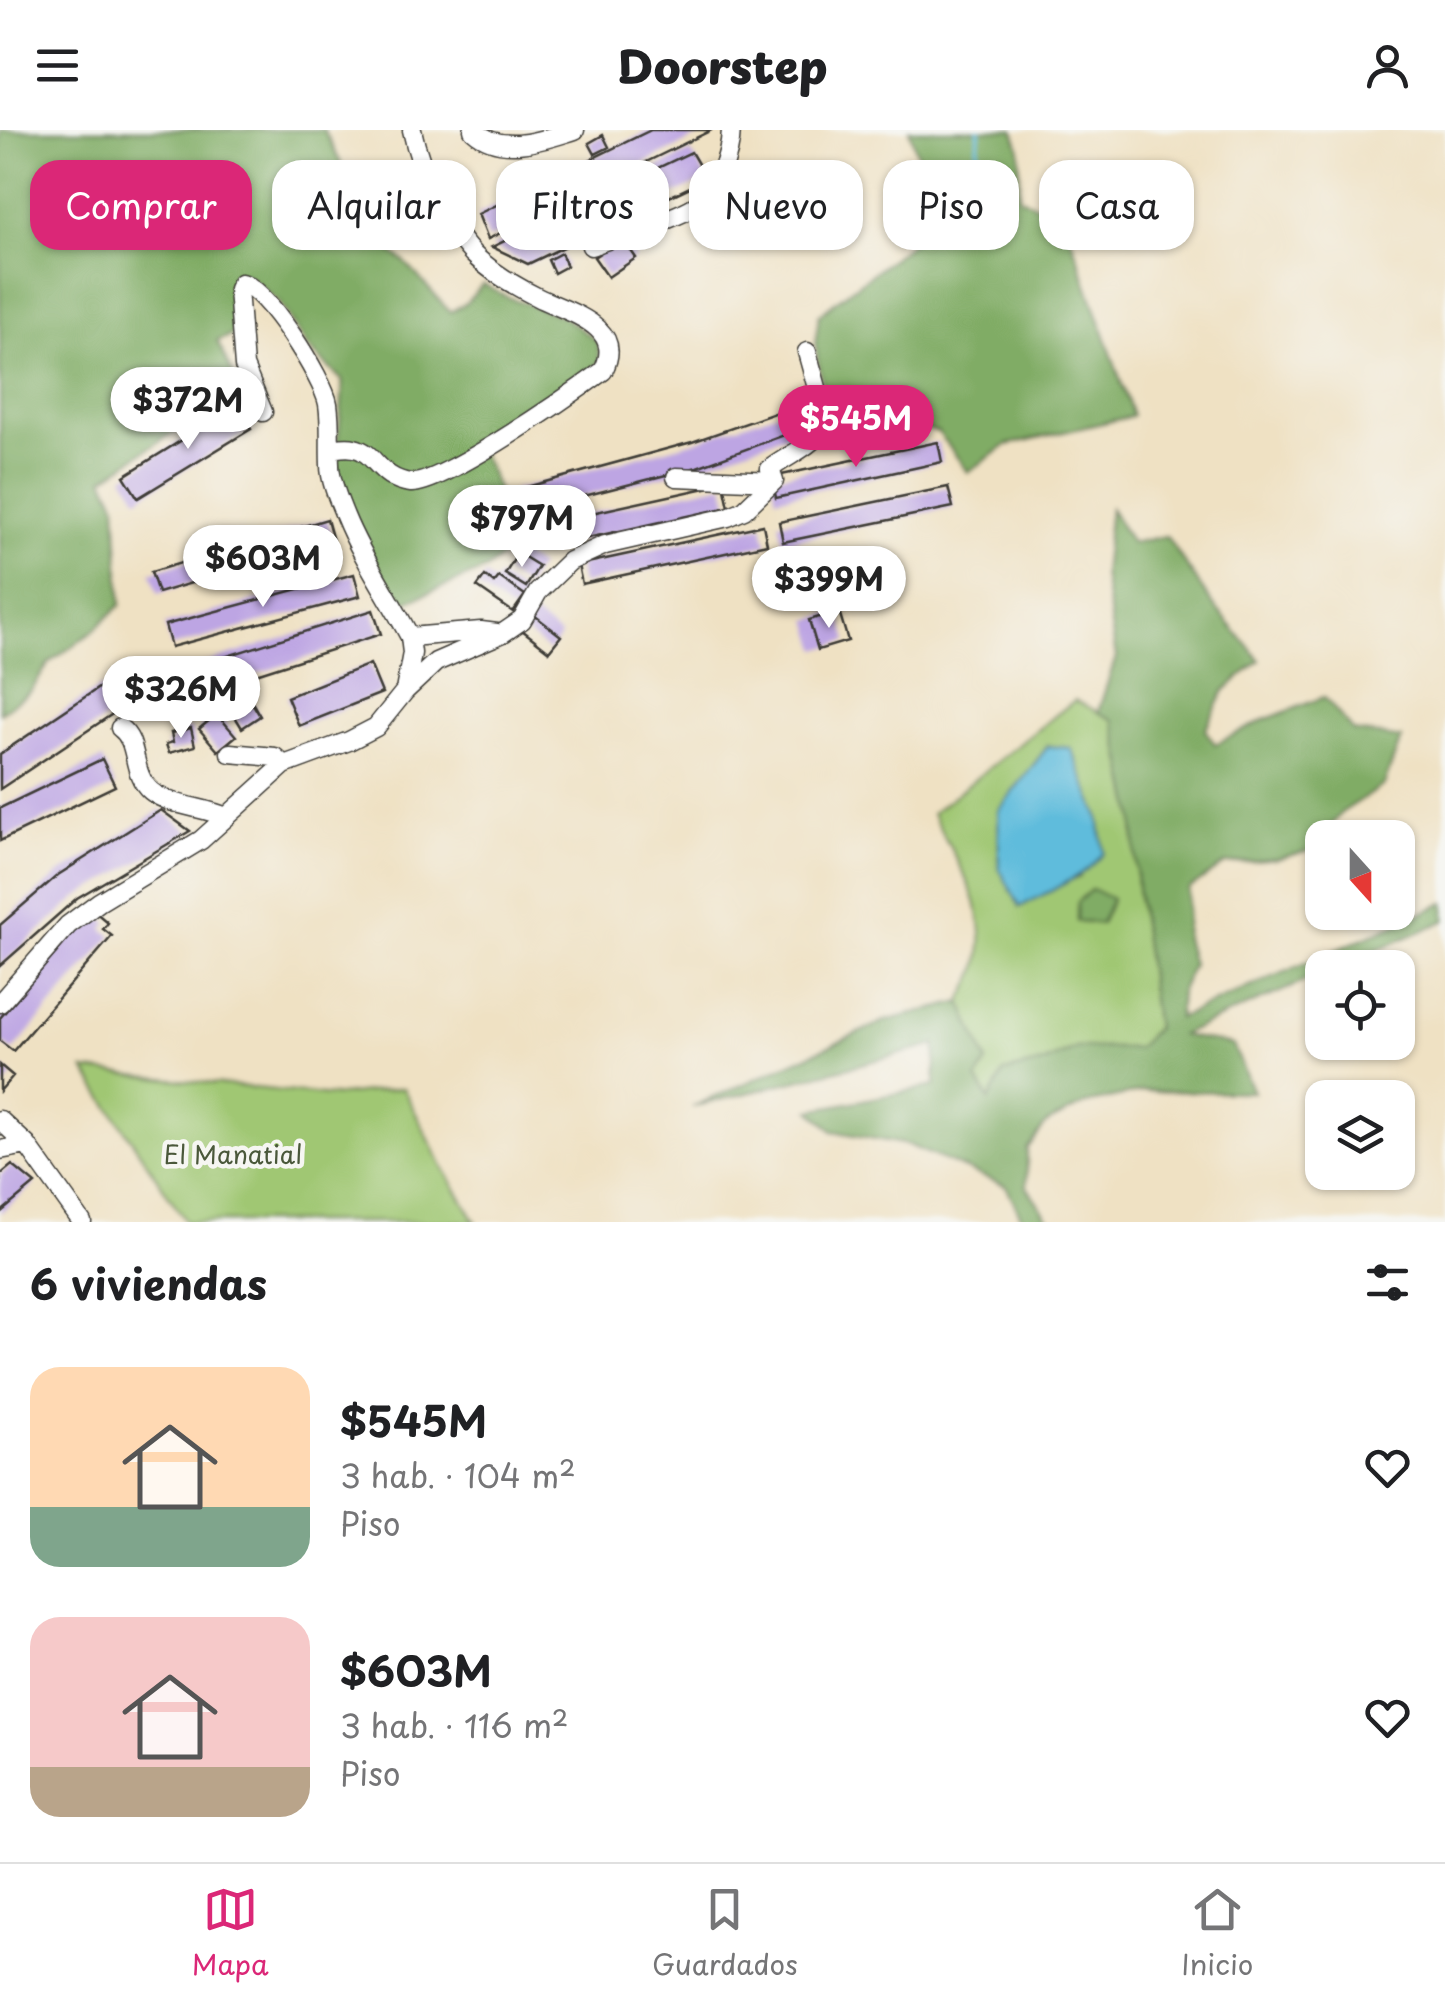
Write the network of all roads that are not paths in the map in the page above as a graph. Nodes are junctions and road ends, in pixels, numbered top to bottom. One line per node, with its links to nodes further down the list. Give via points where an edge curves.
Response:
1 (412, 130): 8 (street, via 422,167 473,254 600,329 607,363 545,413 425,482 386,476 353,447)
2 (473, 130): 3 (street, via 488,142 527,144)
3 (576, 130)
4 (731, 130): 5 (street, via 716,184 696,206)
5 (669, 216)
6 (807, 352): 10 (street, via 826,420 817,438 770,470)
7 (263, 412): 8 (street, via 244,366 241,283 260,293 320,382 328,400)
8 (330, 448): 12 (street, via 346,518)
9 (676, 477): 10 (street)
10 (774, 481): 11 (street, via 728,518 605,545 570,561 538,592 522,620)
11 (503, 633): 12 (street); 13 (street, via 446,655)
12 (410, 637): 13 (street)
13 (406, 690): 16 (street, via 376,726)
14 (120, 728): 17 (street, via 150,790)
15 (230, 753): 16 (street, via 275,757)
16 (284, 765): 17 (street)
17 (226, 817): 18 (street, via 68,926)
18 (0, 1003)
19 (0, 1120): 20 (street)
20 (27, 1145): 21 (street); 22 (street)
21 (0, 1150)
22 (82, 1222)

